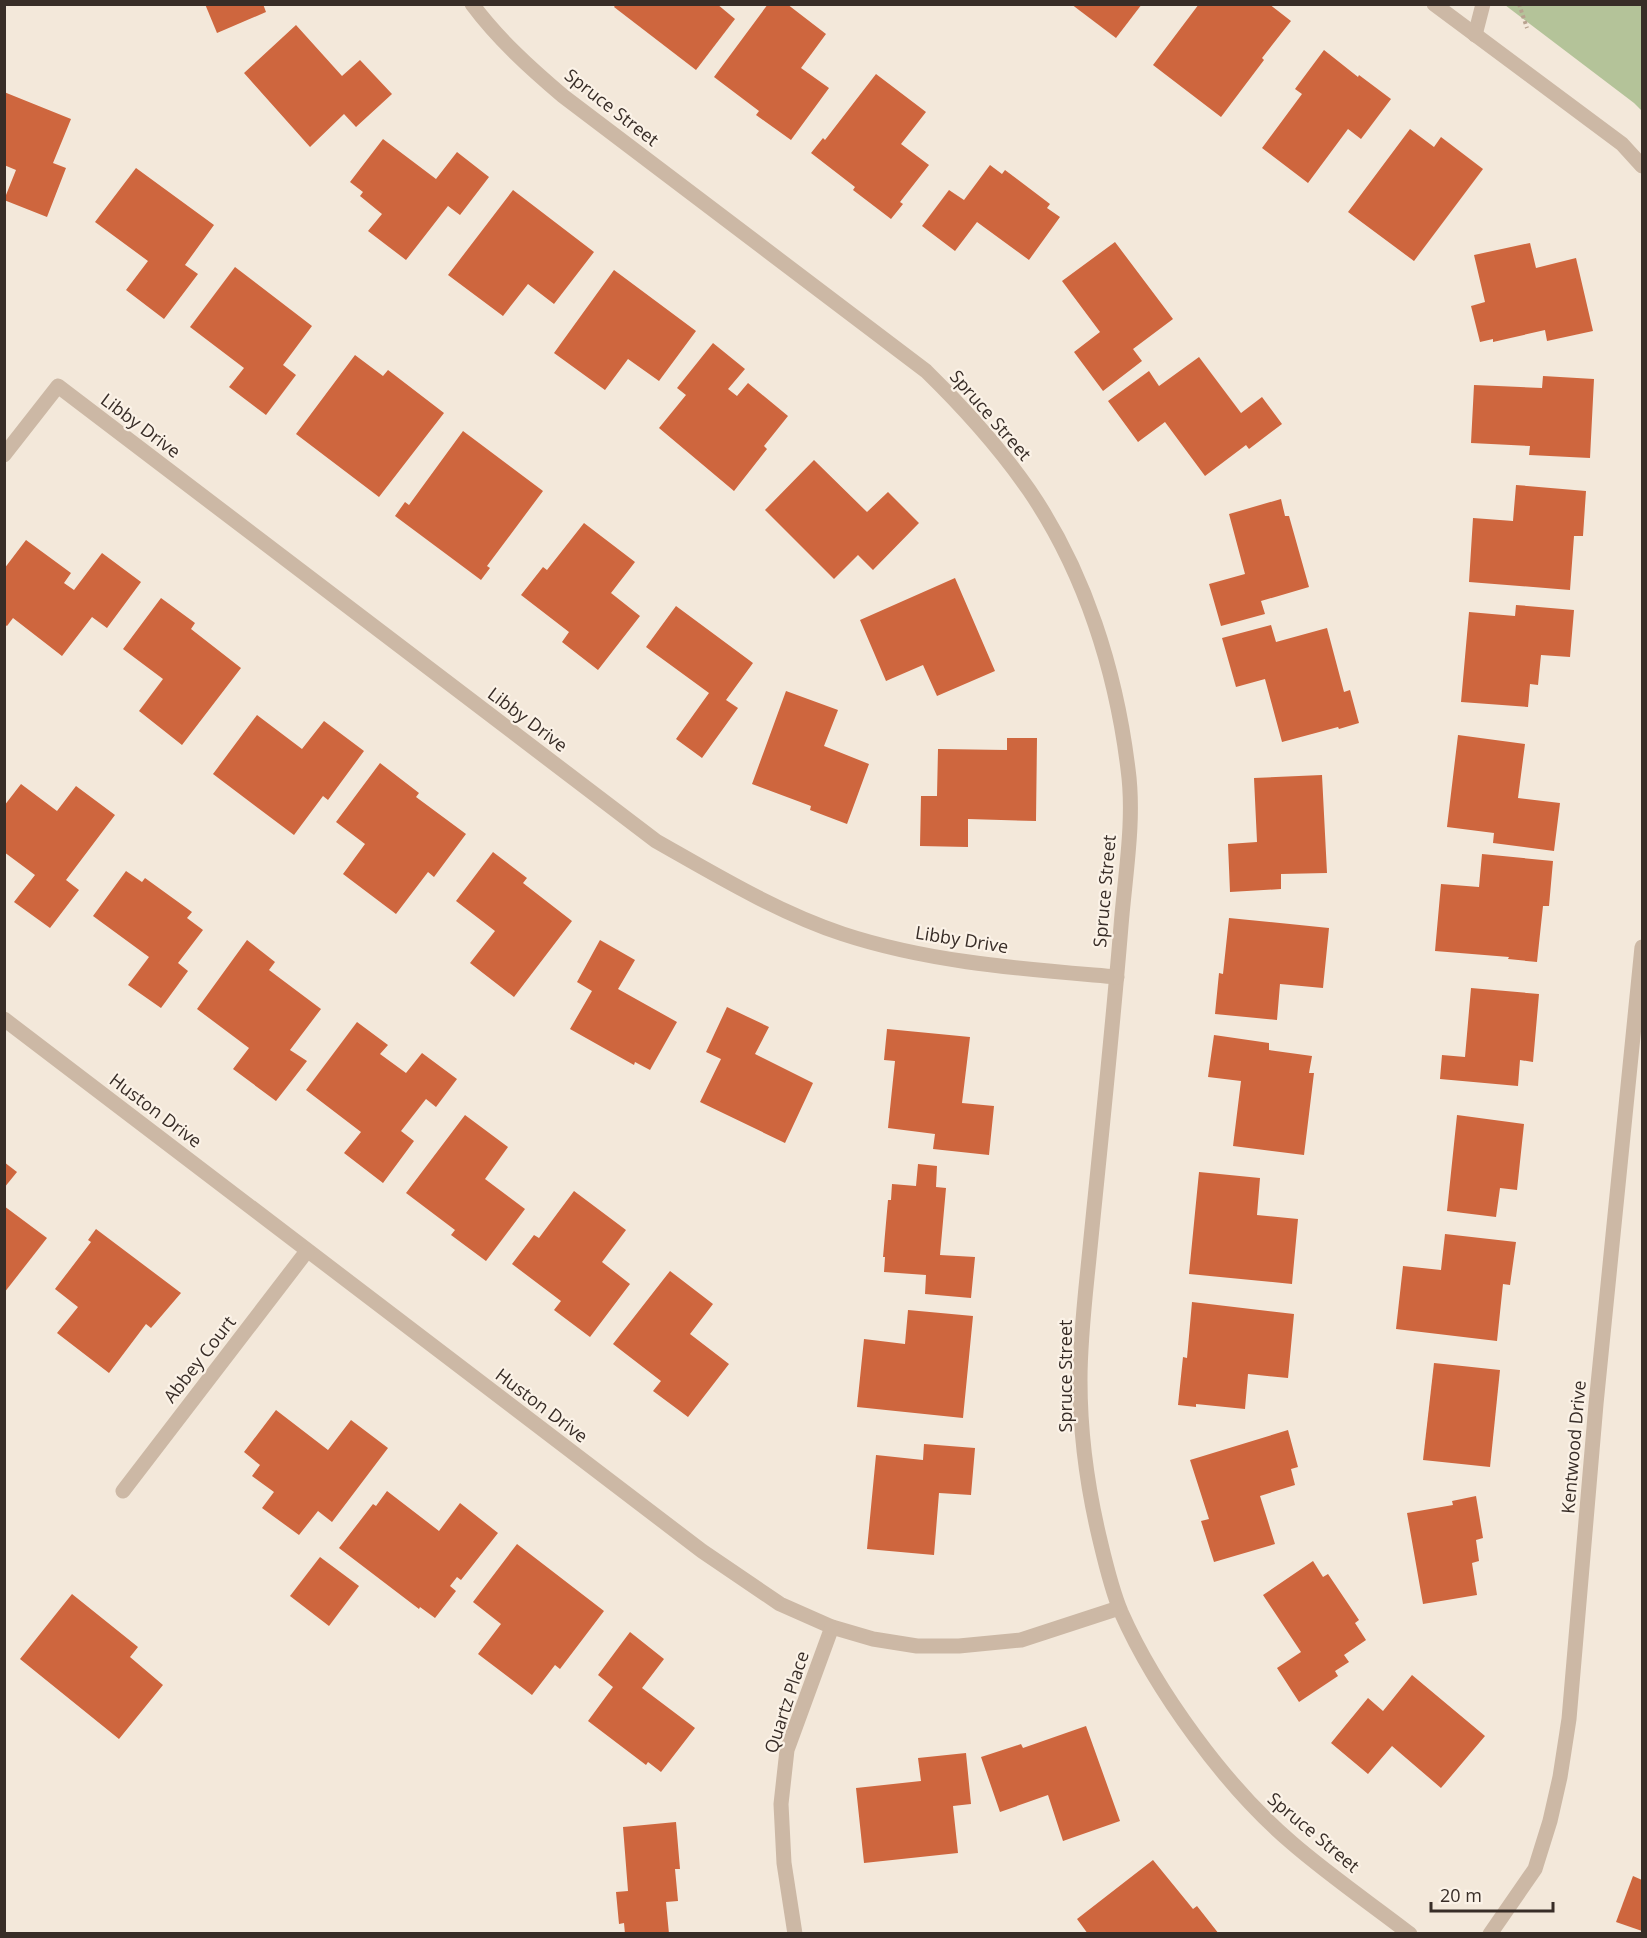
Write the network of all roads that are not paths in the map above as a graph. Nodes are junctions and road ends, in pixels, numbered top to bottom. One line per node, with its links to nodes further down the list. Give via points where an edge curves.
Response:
1 (472, 4): 8 (street, Spruce Street, via 521,60 563,96 926,371 966,410 1030,491 1078,580 1101,640 1119,714 1129,772 1130,820)
2 (1434, 4): 4 (street)
3 (1483, 4): 4 (street)
4 (1475, 35): 5 (street, via 1622,144)
5 (1642, 166)
6 (4, 455): 8 (street, Libby Drive, via 58,386 656,840 742,889 791,913 890,948 970,963)
7 (1642, 947): 16 (street, Kentwood Drive, via 1560,1777 1535,1869)
8 (1117, 977): 12 (street, Spruce Street, via 1080,1378 1089,1497)
9 (4, 1019): 10 (street, Huston Drive)
10 (307, 1251): 11 (street, Abbey Court); 13 (street, Huston Drive, via 702,1551 780,1604)
11 (123, 1491)
12 (1119, 1608): 13 (street, Huston Drive, via 1021,1640 969,1645 916,1646); 15 (street, Spruce Street, via 1141,1653 1179,1713 1256,1810 1292,1844)
13 (832, 1627): 14 (street, Quartz Place, via 788,1750 781,1804 784,1863)
14 (795, 1934)
15 (1410, 1934)
16 (1490, 1934)

